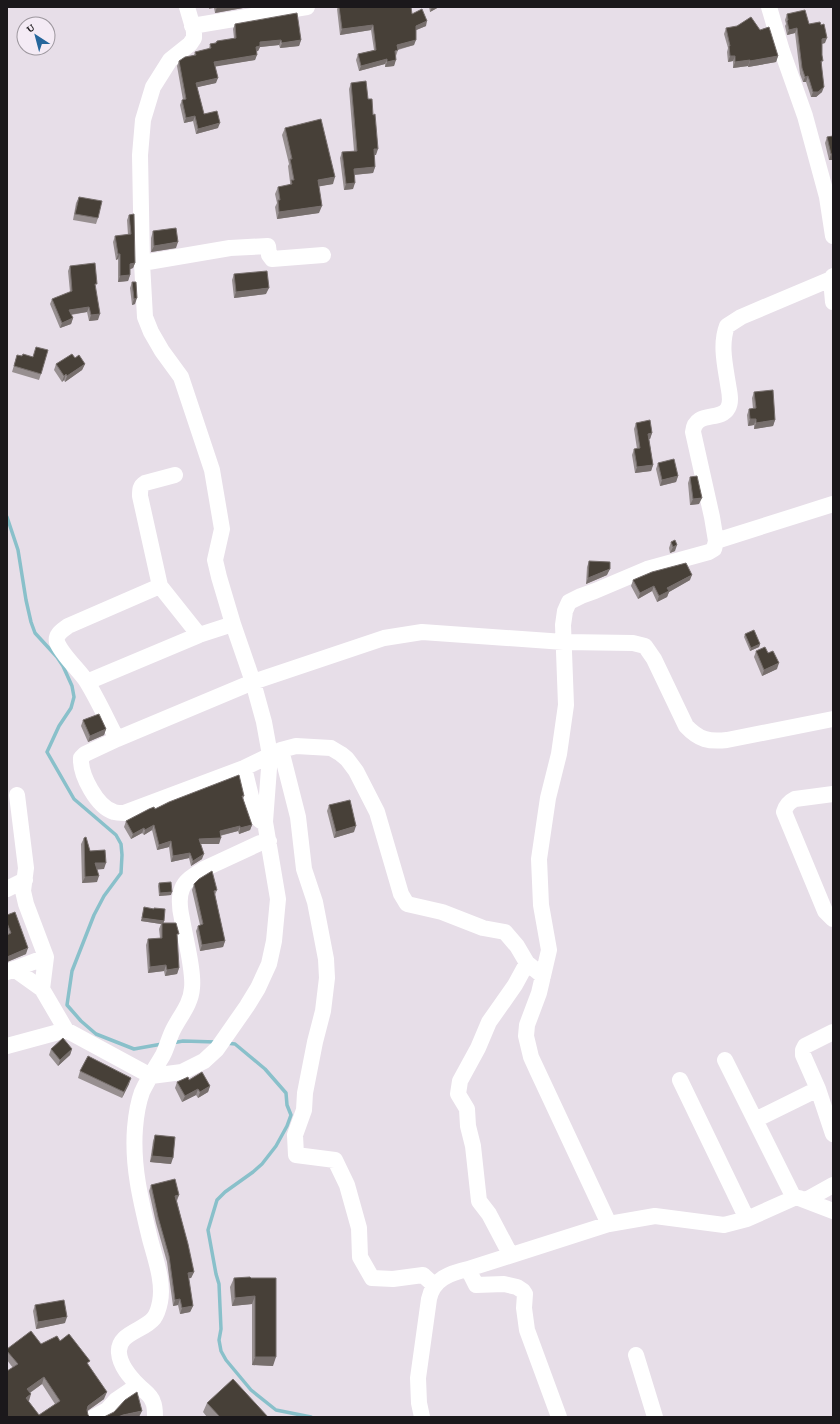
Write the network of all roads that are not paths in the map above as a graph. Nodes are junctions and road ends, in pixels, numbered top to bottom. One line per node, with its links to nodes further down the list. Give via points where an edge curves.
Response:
1 (187, 7): 4 (street)
2 (307, 7): 4 (street)
3 (769, 7): 5 (street, via 805,116 827,197)
4 (192, 26): 7 (street, via 194,38 170,60 153,87 144,120 140,155)
5 (833, 236)
6 (323, 255): 7 (street, via 272,259 268,246 245,247)
7 (142, 263): 14 (street, via 145,317 162,351 181,377 212,470 222,529 215,560)
8 (832, 278): 9 (street); 12 (street, via 741,317 727,326 723,338 730,403 722,413 697,421 693,428)
9 (833, 302)
10 (176, 475): 13 (street, via 145,483 140,489)
11 (833, 504): 12 (street)
12 (716, 541): 16 (street, via 714,549 709,552 647,568 569,602 564,618)
13 (160, 586): 15 (street); 17 (street, via 68,626 58,634 57,643)
14 (233, 624): 15 (street); 18 (street)
15 (200, 635): 17 (street)
16 (564, 642): 18 (street, via 422,632 384,638); 19 (street, via 633,643 645,646 686,726 702,739 727,740); 33 (street, via 566,705 539,859 541,905 549,950)
17 (87, 682): 20 (street)
18 (253, 682): 20 (street); 21 (street)
19 (833, 719)
20 (117, 739): 22 (street, via 85,754 80,764 98,800 115,812 124,813)
21 (276, 753): 22 (street); 25 (street); 31 (street, via 296,746 324,747 336,750 347,759 377,812 401,894 407,904 442,912 482,928 505,932); 51 (street, via 298,817 304,869 322,933 327,978 304,1110 295,1135 296,1155 335,1160 347,1185 359,1228 360,1257 372,1278 393,1279 423,1275)
22 (244, 768): 25 (street, via 256,817)
23 (833, 794): 29 (street, via 796,799 786,806 784,812 825,911)
24 (17, 795): 27 (street, via 26,868)
25 (266, 822): 26 (street)
26 (269, 841): 39 (street, via 278,900 269,964 258,988 220,1045 204,1061 182,1072); 39 (street, via 204,869 191,878 182,889 180,908 193,988 190,1000)
27 (25, 880): 28 (street); 30 (street, via 23,891 26,904)
28 (7, 889)
29 (833, 920)
30 (46, 957): 32 (street); 34 (street)
31 (527, 963): 33 (street); 49 (street, via 489,1022 460,1081 458,1094 467,1109 479,1201 489,1214)
32 (10, 970): 34 (street)
33 (543, 976): 48 (street, via 527,1025 528,1045 537,1070)
34 (42, 989): 35 (street)
35 (66, 1030): 37 (street); 39 (street)
36 (833, 1032): 41 (street, via 805,1046 803,1050)
37 (7, 1046)
38 (725, 1060): 42 (street)
39 (151, 1076): 53 (street, via 142,1092 138,1108 135,1163 141,1203 159,1276 161,1299 154,1318 125,1338 119,1348 125,1370)
40 (680, 1080): 47 (street)
41 (818, 1089): 42 (street); 43 (street)
42 (755, 1120): 45 (street)
43 (833, 1134)
44 (833, 1185): 45 (street)
45 (800, 1199): 46 (street); 47 (street)
46 (833, 1211)
47 (747, 1219): 48 (street, via 724,1225 655,1216)
48 (609, 1224): 49 (street)
49 (509, 1256): 50 (street)
50 (468, 1269): 51 (street, via 454,1272); 57 (street, via 476,1285 504,1284 517,1287 525,1294 527,1330)
51 (434, 1285): 56 (street, via 430,1292 418,1378 418,1403)
52 (636, 1355): 58 (street)
53 (138, 1385): 54 (street); 55 (street, via 154,1403)
54 (94, 1417)
55 (154, 1417)
56 (422, 1417)
57 (559, 1417)
58 (655, 1417)

